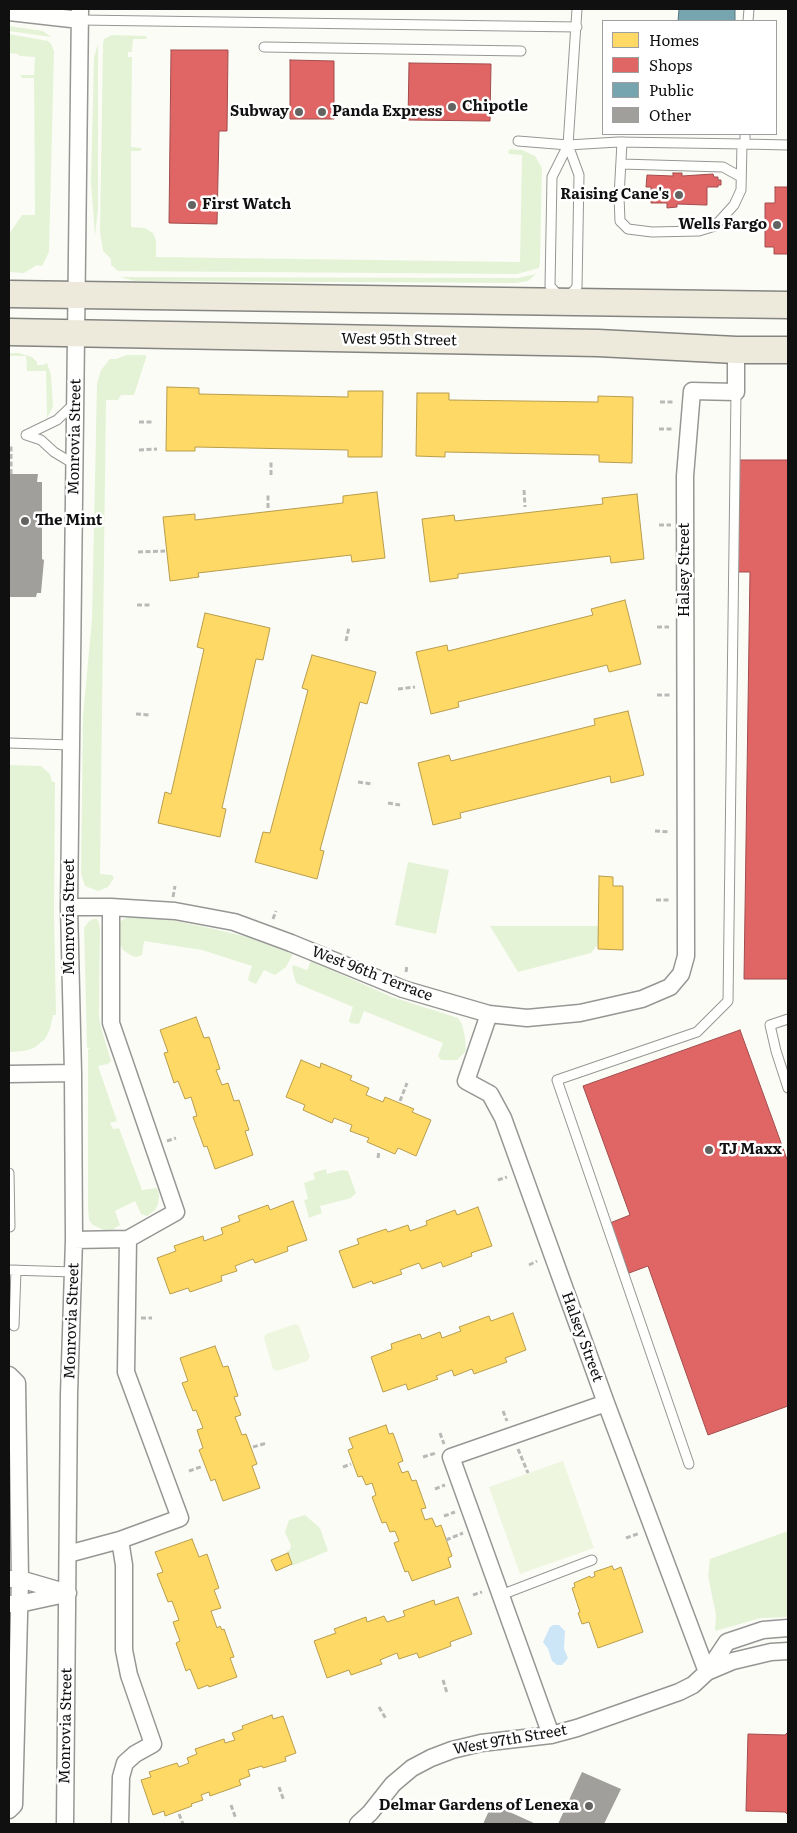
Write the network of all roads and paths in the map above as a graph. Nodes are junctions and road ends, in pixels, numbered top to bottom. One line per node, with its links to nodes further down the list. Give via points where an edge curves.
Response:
1 (577, 9): 4 (lane)
2 (9, 12): 3 (street)
3 (80, 14): 4 (lane); 16 (street, Monrovia Street)
4 (577, 27): 10 (lane)
5 (264, 47): 6 (lane)
6 (521, 51)
7 (745, 135): 11 (lane)
8 (518, 141): 10 (lane)
9 (622, 142): 10 (lane); 11 (lane); 13 (lane)
10 (568, 144): 17 (lane, via 579,175 578,266 577,288); 17 (lane, via 552,177 550,286)
11 (744, 144): 12 (lane); 14 (lane)
12 (788, 145)
13 (620, 164): 14 (lane, via 723,166); 14 (lane, via 620,221 628,229 652,232 699,231 716,226 734,205 741,190)
14 (741, 176)
15 (9, 294): 16 (main road)
16 (77, 294): 17 (main road); 20 (street, Monrovia Street)
17 (563, 302): 18 (main road); 21 (main road, via 557,323 546,335); 22 (main road, via 581,335)
18 (788, 305)
19 (9, 332): 20 (main road, West 95th Street)
20 (76, 334): 21 (main road, West 95th Street); 28 (street, Monrovia Street)
21 (525, 343): 22 (main road, West 95th Street)
22 (598, 343): 23 (main road, West 95th Street)
23 (736, 350): 24 (main road, West 95th Street); 25 (street)
24 (788, 350)
25 (736, 392): 69 (street, Halsey Street, via 692,391 685,476); 105 (lane, via 728,1002 697,1032 557,1080)
26 (660, 402): 27 (path)
27 (675, 402)
28 (75, 403): 38 (street, Monrovia Street); 38 (lane, via 57,420 26,435 40,440)
29 (139, 422): 30 (path)
30 (153, 422)
31 (659, 429): 32 (path)
32 (674, 429)
33 (11, 444): 37 (path)
34 (157, 449): 35 (path)
35 (138, 450)
36 (271, 460): 40 (path)
37 (10, 461): 39 (path)
38 (74, 464): 62 (street, Monrovia Street)
39 (11, 474)
40 (271, 475)
41 (524, 490): 43 (path)
42 (268, 493): 44 (path)
43 (525, 507)
44 (268, 508)
45 (659, 525): 46 (path)
46 (674, 525)
47 (165, 550): 48 (path)
48 (138, 552)
49 (137, 605): 50 (path)
50 (152, 605)
51 (349, 627): 54 (path)
52 (658, 627): 53 (path)
53 (672, 628)
54 (346, 641)
55 (415, 688): 56 (path)
56 (398, 689)
57 (657, 694): 58 (path)
58 (671, 695)
59 (136, 714): 60 (path)
60 (150, 715)
61 (9, 743): 62 (lane)
62 (71, 745): 72 (street, Monrovia Street)
63 (358, 782): 64 (path)
64 (373, 784)
65 (388, 803): 66 (path)
66 (400, 805)
67 (656, 831): 68 (path)
68 (670, 832)
69 (686, 836): 74 (street, West 96th Terrace, via 686,956 681,974 670,987 642,999 580,1012 527,1018)
70 (656, 900): 71 (path)
71 (669, 900)
72 (68, 907): 73 (street, West 96th Terrace); 76 (street, Monrovia Street)
73 (111, 907): 74 (street, West 96th Terrace, via 175,911 234,922 403,989); 86 (street, via 111,1022 176,1212)
74 (489, 1014): 94 (street, Halsey Street, via 466,1081 490,1094 503,1118)
75 (788, 1019): 79 (lane, via 770,1025)
76 (73, 1073): 77 (street); 87 (street, Monrovia Street)
77 (9, 1074)
78 (407, 1083): 80 (path)
79 (788, 1088)
80 (400, 1101)
81 (380, 1151): 82 (path)
82 (378, 1158)
83 (9, 1173): 84 (lane)
84 (9, 1188): 85 (lane)
85 (9, 1227)
86 (128, 1239): 87 (street); 117 (street, via 126,1372 180,1518)
87 (74, 1240): 91 (street, Monrovia Street)
88 (541, 1260): 89 (path)
89 (529, 1265)
90 (12, 1270): 91 (lane); 92 (lane)
91 (74, 1272): 119 (street, Monrovia Street)
92 (14, 1326)
93 (9, 1376): 121 (street, via 17,1383)
94 (606, 1403): 122 (street, via 451,1457); 128 (street, Halsey Street)
95 (504, 1411): 96 (path)
96 (508, 1424)
97 (440, 1433): 99 (path)
98 (267, 1443): 100 (path)
99 (445, 1446)
100 (253, 1447)
101 (437, 1453): 102 (path)
102 (425, 1456)
103 (521, 1458): 109 (path)
104 (351, 1464): 107 (path)
105 (689, 1464)
106 (203, 1466): 108 (path)
107 (343, 1467)
108 (189, 1471)
109 (528, 1473)
110 (448, 1484): 111 (path)
111 (435, 1489)
112 (458, 1511): 113 (path)
113 (444, 1516)
114 (465, 1532): 118 (path)
115 (640, 1533): 116 (path)
116 (626, 1538)
117 (120, 1540): 119 (street); 141 (street, via 124,1565 124,1650 129,1675 153,1744 125,1763 121,1777)
118 (446, 1540)
119 (68, 1554): 123 (street, Monrovia Street)
120 (592, 1560): 122 (lane)
121 (14, 1579): 123 (street); 125 (street)
122 (493, 1593): 124 (path); 133 (street)
123 (68, 1594): 125 (street); 140 (street, Monrovia Street)
124 (473, 1595)
125 (14, 1604): 137 (street, via 14,1805)
126 (788, 1628): 128 (street, West 97th Street, via 763,1630 727,1642)
127 (788, 1651): 128 (street, West 97th Street, via 733,1661)
128 (707, 1672): 133 (street, West 97th Street, via 679,1692)
129 (443, 1680): 130 (path)
130 (447, 1693)
131 (379, 1707): 132 (path)
132 (386, 1718)
133 (551, 1735): 143 (street, West 97th Street, via 481,1743 431,1758 412,1768 394,1784)
134 (280, 1787): 135 (path)
135 (284, 1801)
136 (231, 1805): 139 (path)
137 (9, 1810)
138 (179, 1814): 142 (path)
139 (236, 1819)
140 (64, 1824)
141 (120, 1824)
142 (183, 1824)
143 (358, 1824)

